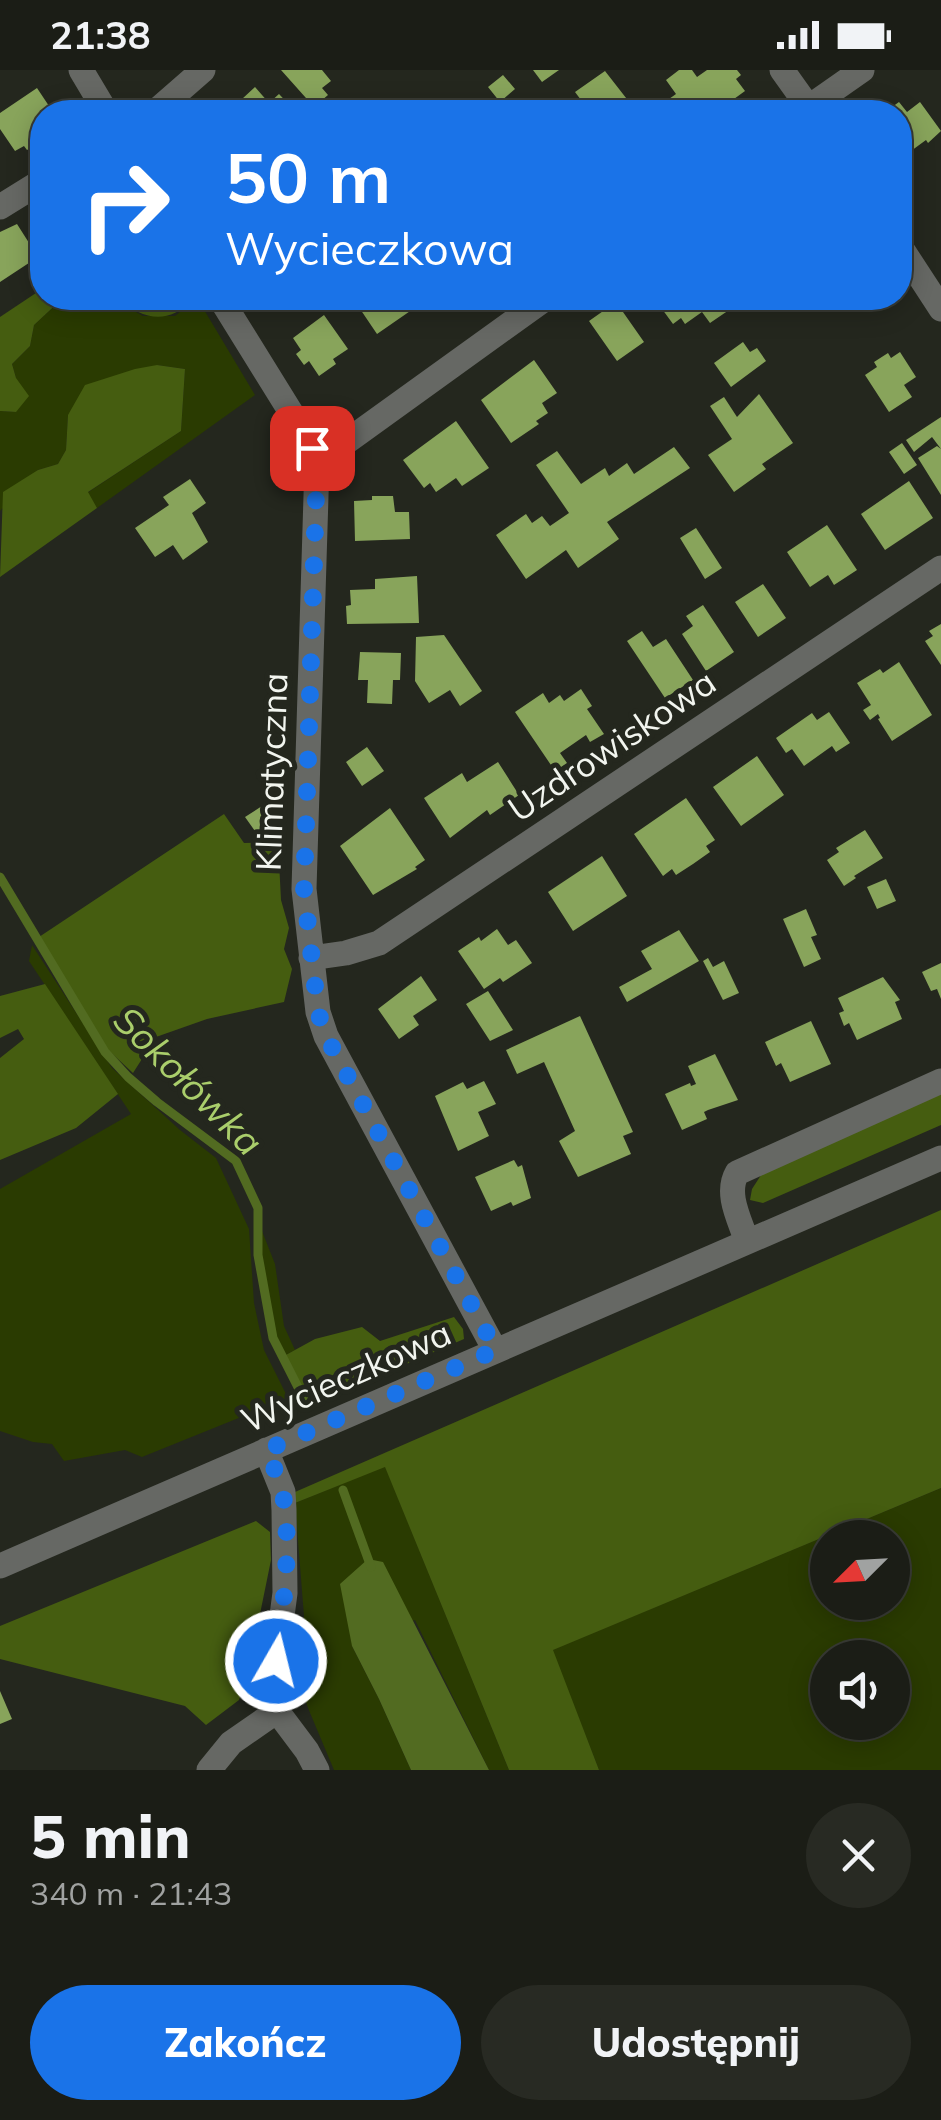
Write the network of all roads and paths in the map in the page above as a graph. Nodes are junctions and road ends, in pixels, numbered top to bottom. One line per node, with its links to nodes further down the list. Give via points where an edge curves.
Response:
1 (81, 70): 5 (street)
2 (204, 70): 6 (street)
3 (782, 70): 7 (street)
4 (862, 70): 8 (street)
5 (99, 100)
6 (169, 100)
7 (801, 100)
8 (822, 100)
9 (30, 188): 10 (street)
10 (0, 207)
11 (912, 264): 12 (street)
12 (941, 309)
13 (228, 310): 15 (street, Klimatyczna)
14 (529, 310): 15 (street)
15 (317, 463): 17 (street, Klimatyczna, via 304,866)
16 (941, 568): 17 (street, Uzdrowiskowa, via 378,943)
17 (311, 958): 21 (street, Klimatyczna, via 326,1036)
18 (941, 1080): 20 (street, via 737,1173 733,1198)
19 (941, 1158): 20 (street, Wycieczkowa)
20 (747, 1242): 21 (street, Wycieczkowa)
21 (496, 1350): 22 (street, Wycieczkowa)
22 (266, 1450): 23 (street, Wycieczkowa); 24 (street, via 284,1510)
23 (0, 1566)
24 (276, 1711): 25 (street, via 231,1743); 26 (street)
25 (209, 1770)
26 (317, 1770)

